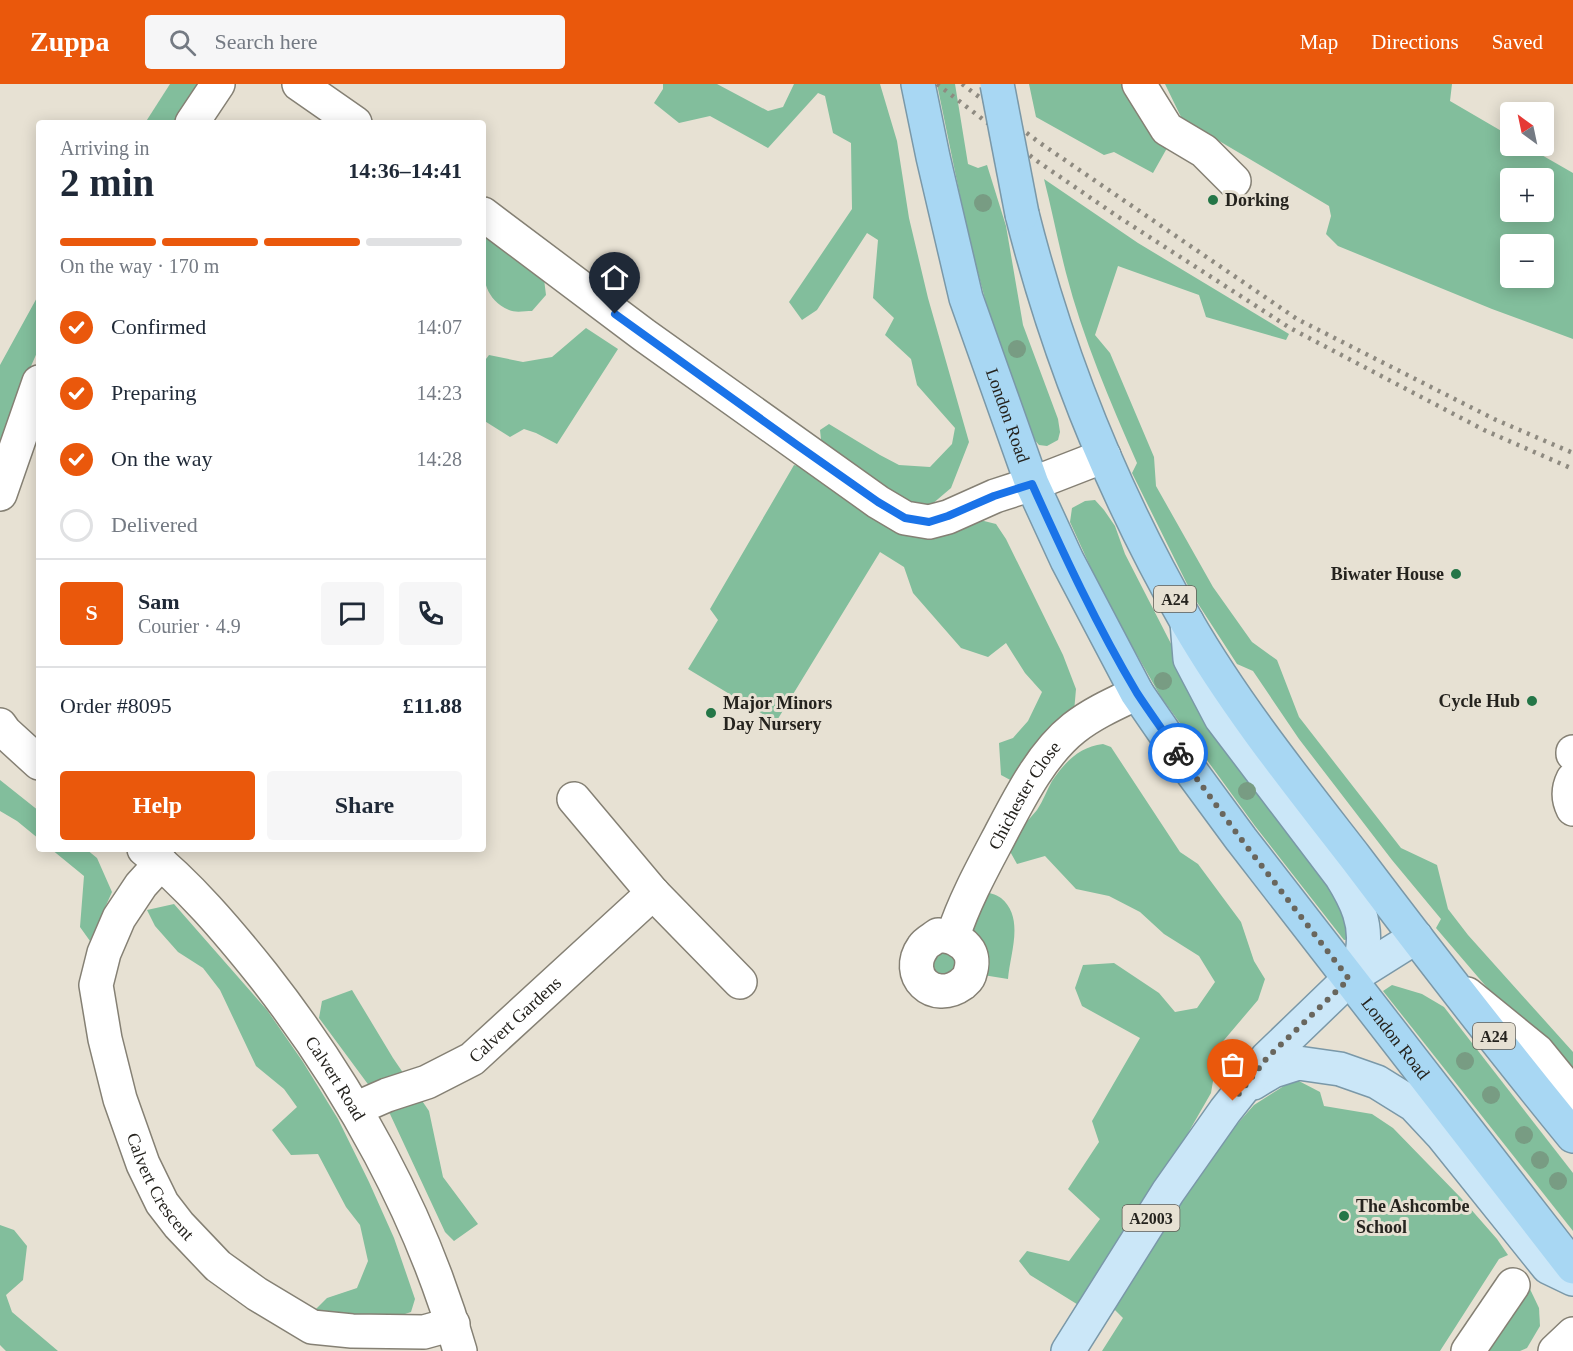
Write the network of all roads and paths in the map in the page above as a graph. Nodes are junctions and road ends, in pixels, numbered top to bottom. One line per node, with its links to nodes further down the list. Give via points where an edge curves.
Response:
1 (218, 84): 6 (street)
2 (298, 84): 7 (street)
3 (918, 84): 12 (highway, London Road, via 966,298)
4 (997, 84): 11 (highway, A24, bridge, via 1035,267 1059,343)
5 (1139, 84): 8 (street, via 1167,129 1204,151)
6 (194, 120)
7 (351, 120)
8 (1234, 181)
9 (486, 216): 12 (street, via 673,356 905,518 929,522)
10 (36, 391): 13 (street)
11 (1104, 456): 12 (street); 14 (highway, A24, via 1139,533)
12 (1032, 484): 15 (highway, London Road, via 1066,560)
13 (0, 494)
14 (1187, 622): 24 (highway, A24, via 1231,693); 25 (main road, via 1190,659 1221,718 1355,899 1363,923 1362,954)
15 (1137, 693): 23 (street, Chichester Close, via 1073,729 1046,759 986,860); 25 (highway, London Road, via 1241,839)
16 (0, 725): 17 (street)
17 (36, 760)
18 (1573, 779): 20 (street, via 1569,801)
19 (574, 800): 22 (street)
20 (1573, 809)
21 (153, 856): 30 (street, Calvert Road, via 214,916 263,975); 36 (street, Calvert Crescent, via 141,885 119,918 96,985 120,1099 142,1164 162,1203 218,1266 312,1327 424,1332)
22 (653, 893): 26 (street); 30 (street, Calvert Gardens, via 472,1059 427,1082)
23 (953, 936)
24 (1416, 937): 25 (main road); 27 (highway, A24)
25 (1349, 979): 28 (main road, A2003, via 1267,1058); 32 (highway, London Road)
26 (740, 982)
27 (1452, 982): 29 (street, via 1537,1051); 31 (highway, A24)
28 (1242, 1090): 33 (main road, via 1273,1071 1298,1063 1340,1069 1377,1082 1414,1105 1548,1267); 37 (main road, A2003, via 1168,1192)
29 (1573, 1095)
30 (355, 1109): 36 (street, Calvert Road, via 428,1255)
31 (1573, 1136)
32 (1573, 1267)
33 (1573, 1279)
34 (1513, 1285): 38 (street)
35 (1573, 1334): 39 (street)
36 (457, 1338)
37 (1068, 1351)
38 (1468, 1351)
39 (1555, 1351)

